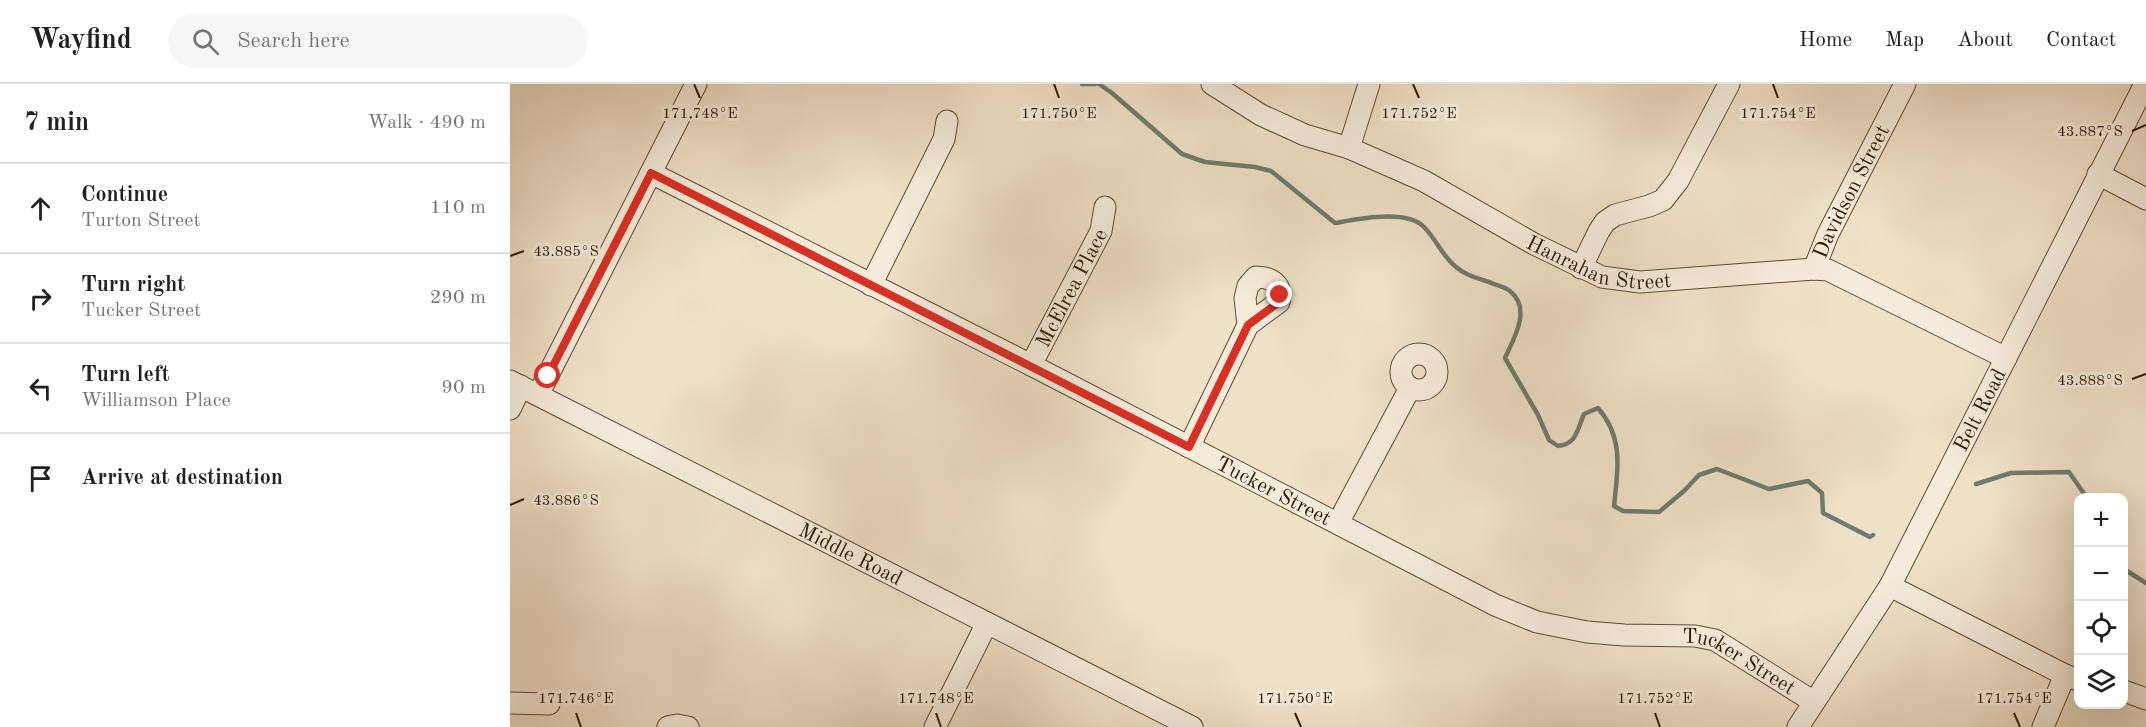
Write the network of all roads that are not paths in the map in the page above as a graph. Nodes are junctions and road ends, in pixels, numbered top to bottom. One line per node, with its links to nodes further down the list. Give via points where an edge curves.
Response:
1 (696, 84): 9 (street)
2 (1212, 84): 8 (street, Hanrahan Street, via 1261,115 1305,135)
3 (1369, 84): 8 (street)
4 (1728, 84): 13 (street, via 1678,181 1663,200 1605,222)
5 (1905, 84): 14 (street, Davidson Street)
6 (2145, 84): 10 (street, Belt Road)
7 (947, 121): 15 (street, via 944,139)
8 (1349, 148): 13 (street, Hanrahan Street, via 1424,181)
9 (651, 173): 15 (street, Tucker Street); 19 (street)
10 (2098, 174): 11 (street); 17 (street, Belt Road)
11 (2146, 199)
12 (1105, 207): 18 (street, McElrea Place, via 1101,231)
13 (1581, 268): 14 (street, Hanrahan Street, via 1602,277 1640,282)
14 (1814, 269): 17 (street, Hanrahan Street, via 1840,275)
15 (872, 285): 18 (street, Tucker Street)
16 (1248, 325): 22 (street)
17 (2006, 358): 24 (street, Belt Road)
18 (1031, 365): 22 (street, Tucker Street)
19 (523, 387): 21 (street); 25 (street, Middle Road)
20 (1410, 388): 23 (street)
21 (510, 409)
22 (1189, 447): 23 (street, Tucker Street)
23 (1338, 524): 29 (street, Tucker Street, via 1495,605 1537,622 1587,633 1715,640)
24 (1890, 586): 26 (street); 29 (street, Belt Road)
25 (987, 623): 34 (street); 35 (street, Middle Road)
26 (2072, 678): 37 (street)
27 (2128, 692): 28 (street)
28 (2146, 699)
29 (1814, 702): 36 (street, Belt Road)
30 (510, 703): 31 (street)
31 (549, 704)
32 (668, 727): 33 (street)
33 (688, 727)
34 (936, 727)
35 (1192, 727)
36 (1798, 727)
37 (2043, 727)

